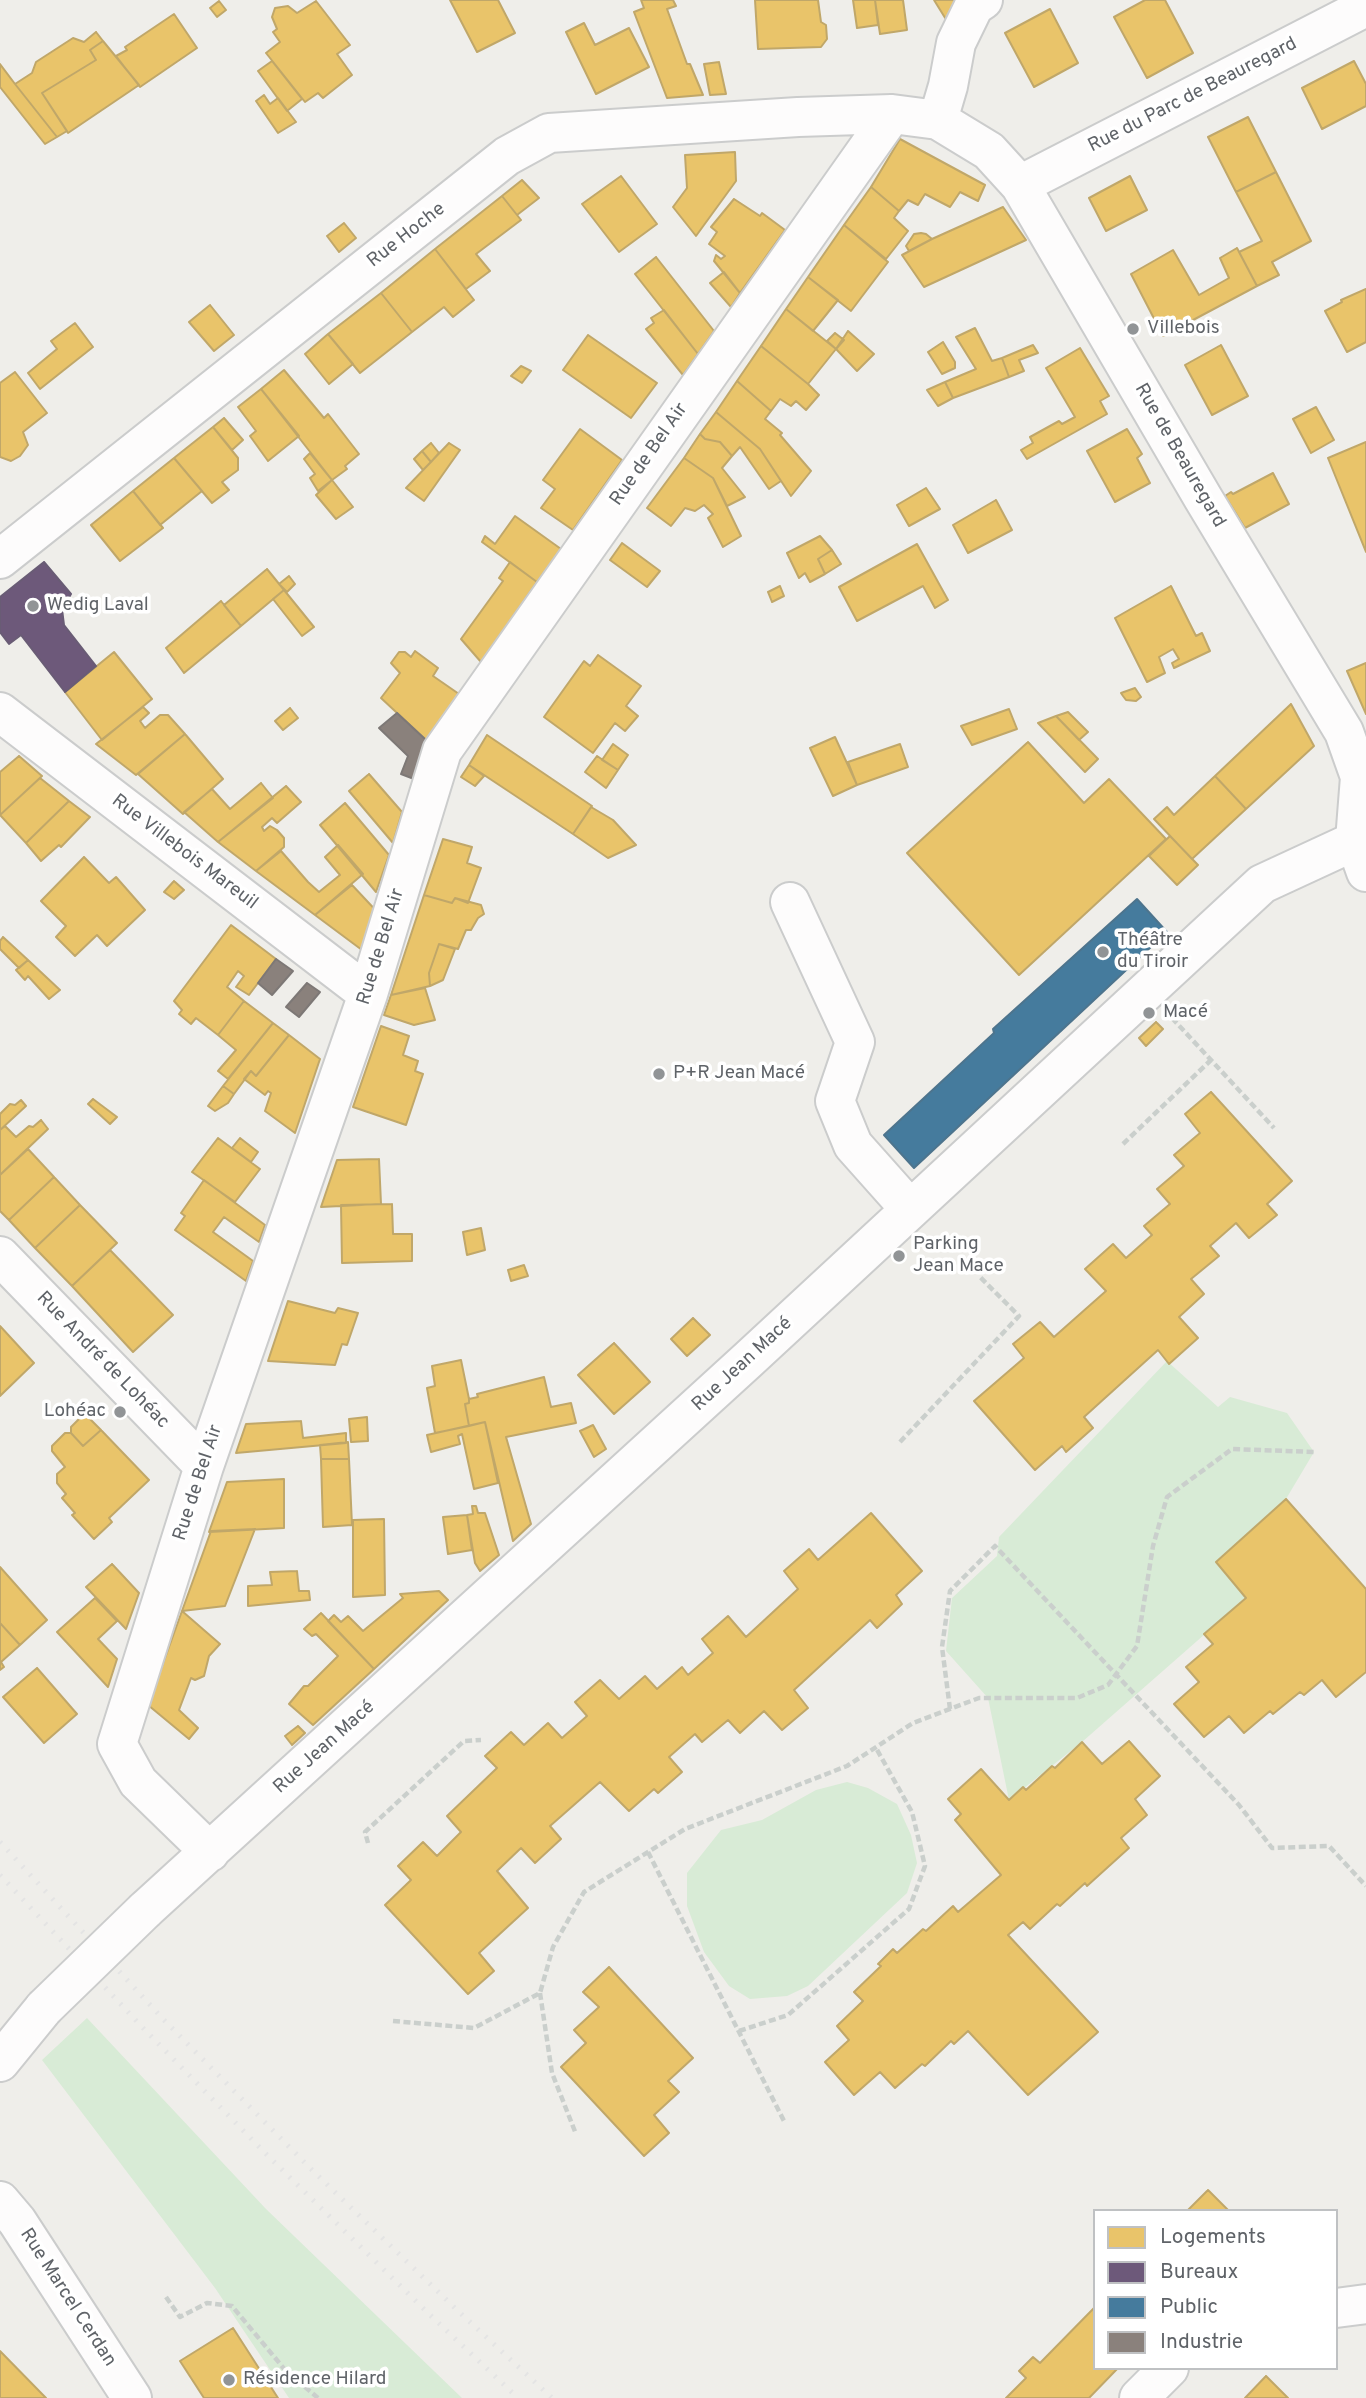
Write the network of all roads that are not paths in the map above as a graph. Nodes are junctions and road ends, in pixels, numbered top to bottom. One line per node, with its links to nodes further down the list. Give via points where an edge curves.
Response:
1 (983, 0): 4 (street, via 974,6 956,43)
2 (1366, 7): 5 (street, Rue du Parc de Beauregard)
3 (892, 114): 4 (street, Rue de Beauregard); 6 (street, Rue Hoche, via 549,133 506,156); 11 (street, Rue de Bel Air, via 442,751)
4 (938, 120): 5 (street, Rue de Beauregard, via 989,151)
5 (1020, 185): 8 (street, Rue de Beauregard, via 1344,732)
6 (0, 559)
7 (0, 712): 11 (street, Rue Villebois Mareuil)
8 (1363, 775): 9 (street, Rue de Beauregard)
9 (1360, 857): 12 (street, Rue Jean Macé, via 1262,884)
10 (790, 902): 12 (street, via 855,1042 835,1101 853,1145)
11 (368, 994): 14 (street, Rue de Bel Air)
12 (910, 1209): 15 (street, Rue Jean Macé)
13 (0, 1256): 14 (street, Rue André de Lohéac)
14 (204, 1466): 15 (street, Rue de Bel Air, via 117,1744 138,1782)
15 (210, 1852): 16 (street, Rue Jean Macé, bridge, via 44,2007)
16 (0, 2062)
17 (0, 2201): 21 (street, Rue Marcel Cerdan)
18 (1366, 2304): 19 (street)
19 (1338, 2308)
20 (1167, 2370): 22 (street)
21 (132, 2398)
22 (1139, 2398)

